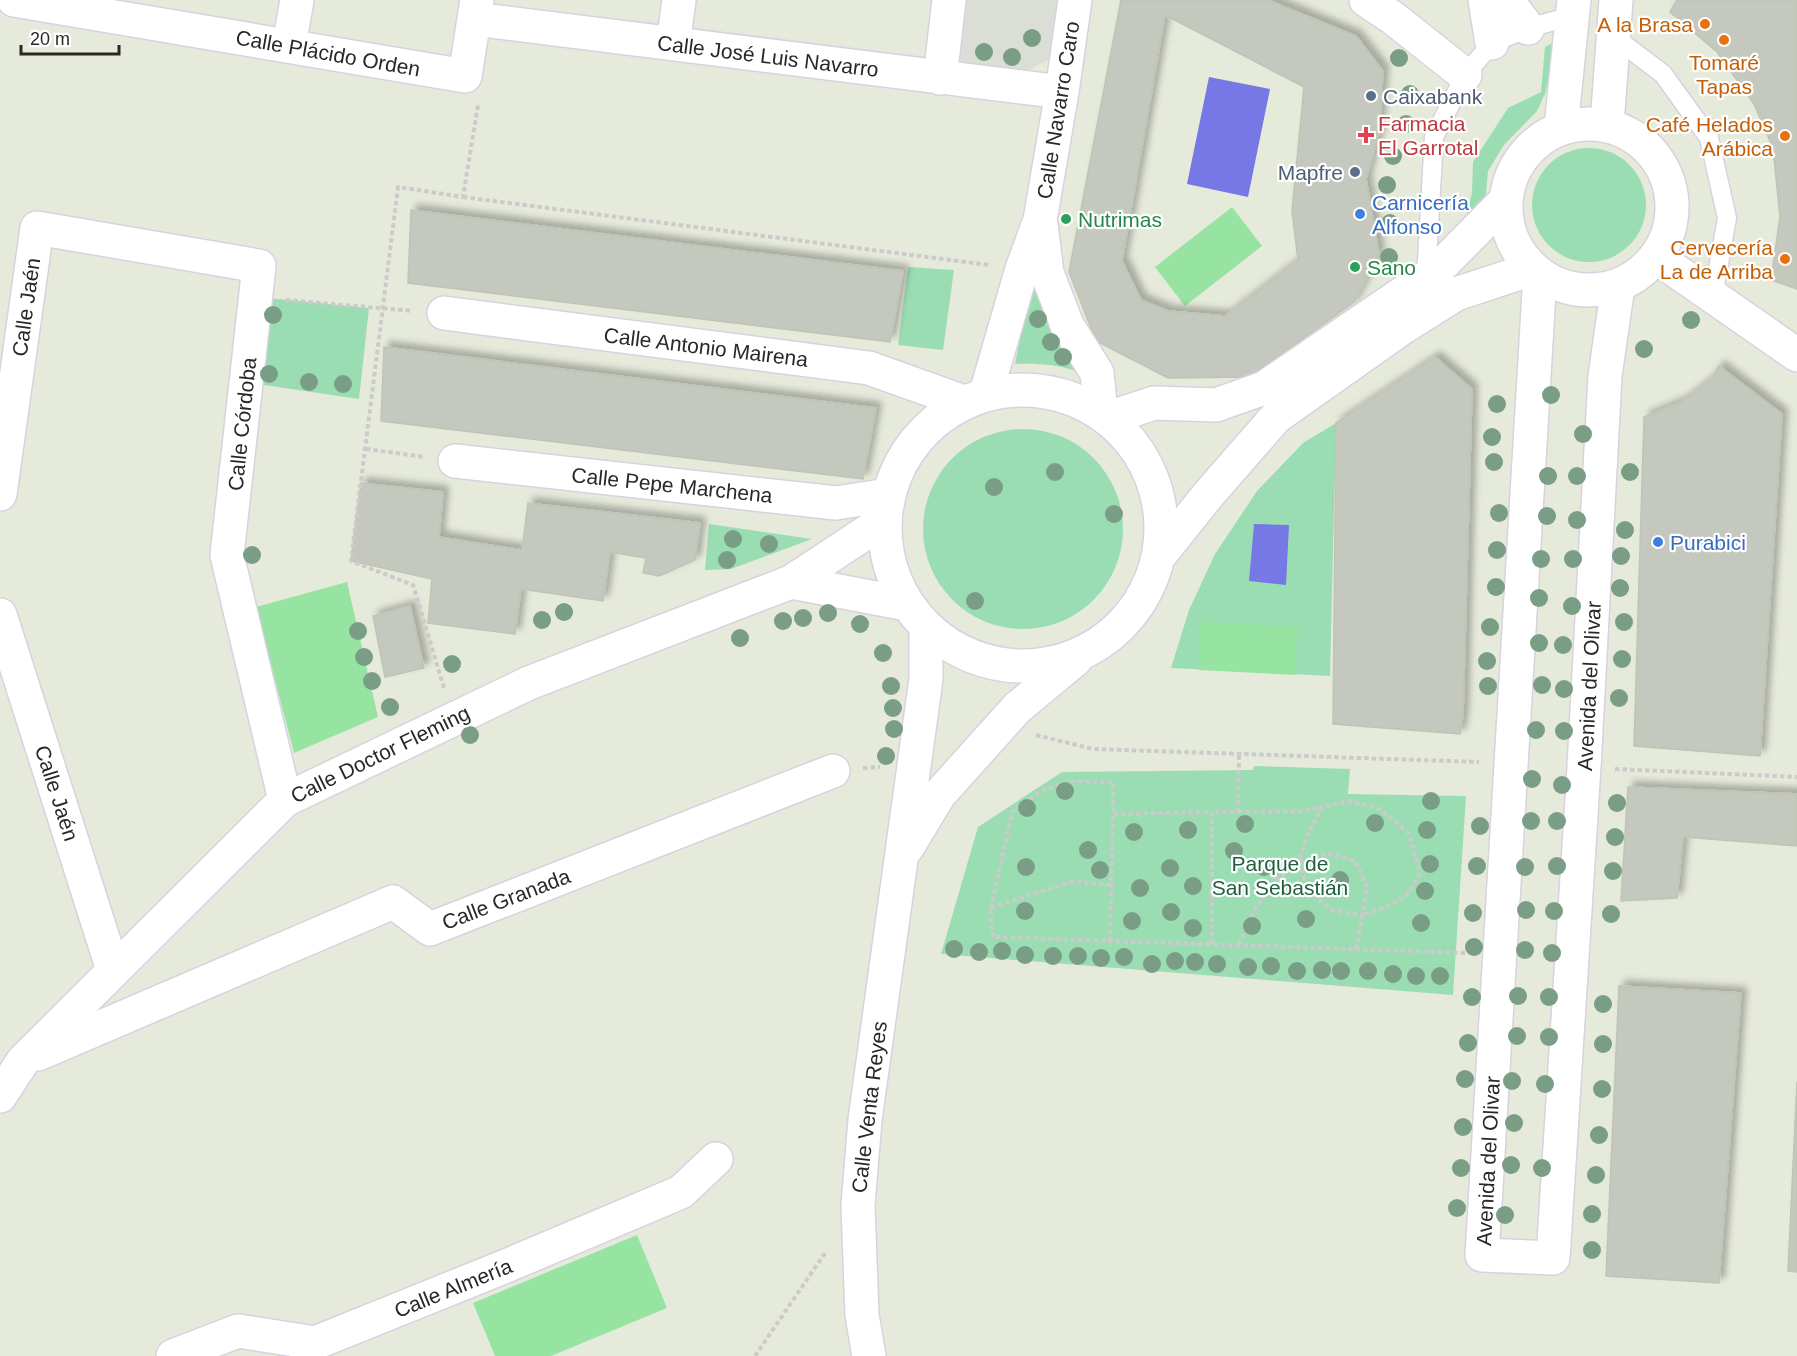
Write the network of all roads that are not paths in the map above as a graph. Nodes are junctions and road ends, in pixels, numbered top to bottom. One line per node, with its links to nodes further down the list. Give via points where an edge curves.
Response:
1 (14, 0): 16 (street, Calle Plácido Orden)
2 (297, 0): 16 (street)
3 (679, 0): 14 (street)
4 (949, 0): 18 (street)
5 (1075, 0): 19 (street, Calle Navarro Caro)
6 (1366, 0): 17 (street)
7 (1485, 0): 15 (street)
8 (1507, 0): 12 (street)
9 (1616, 0): 13 (street)
10 (1573, 8): 12 (lane); 21 (street)
11 (476, 10): 14 (street, Calle José Luis Navarro); 16 (street, Calle Plácido Orden, via 465,76)
12 (1528, 28): 15 (lane)
13 (1614, 37): 20 (street); 29 (lane, via 1663,74 1709,138 1727,218)
14 (673, 44): 18 (street, Calle José Luis Navarro)
15 (1492, 44): 17 (lane)
16 (289, 46)
17 (1465, 75): 27 (lane, via 1434,137)
18 (940, 78): 19 (street, Calle José Luis Navarro)
19 (1062, 92): 23 (street, Calle Navarro Caro)
20 (1607, 125): 21 (street); 25 (street, via 1632,136 1653,154 1667,178 1672,205 1669,232)
21 (1561, 128): 22 (street, via 1540,139 1523,156 1511,177)
22 (1506, 200): 26 (street, via 1507,225 1516,249); 27 (street)
23 (1040, 220): 32 (street, Calle Navarro Caro); 33 (street, Calle Navarro Caro, via 1047,273 1067,325 1097,373)
24 (37, 228): 35 (street, Calle Jaén); 43 (street, Calle Córdoba, via 259,266 227,555)
25 (1656, 257): 28 (street, via 1640,274); 29 (street)
26 (1536, 272): 28 (street, via 1564,288 1591,291); 28 (street, Avenida del Olivar, via 1482,1256 1552,1258 1605,376); 37 (street, via 1456,294 1276,417)
27 (1426, 278): 33 (street, via 1264,388 1216,405 1154,403)
28 (1618, 286)
29 (1713, 297): 31 (street)
30 (444, 313): 32 (street, Calle Antonio Mairena, via 869,368)
31 (1797, 355)
32 (975, 398): 33 (street, via 1046,390); 36 (street, via 929,425 904,457)
33 (1105, 415): 37 (street, via 1135,446 1154,480 1162,517)
34 (455, 461): 36 (street, Calle Pepe Marchena)
35 (0, 494)
36 (886, 508): 38 (street, Calle Doctor Fleming); 40 (street, via 889,563)
37 (1160, 555): 41 (street, via 1138,605 1117,631)
38 (790, 582): 40 (street); 43 (street, Calle Doctor Fleming, via 529,683)
39 (0, 615): 45 (street, Calle Jaén)
40 (916, 615): 41 (street, via 959,651 999,665 1040,666); 44 (street, Calle Venta Reyes, via 926,679)
41 (1080, 655): 44 (street, Calle Venta Reyes, via 1017,708 939,795)
42 (833, 771): 46 (street, Calle Granada, via 430,930 393,902)
43 (285, 800): 45 (street, Calle Doctor Fleming)
44 (901, 858): 50 (street, Calle Venta Reyes, via 865,1120 858,1205 862,1315)
45 (113, 970): 46 (street, Calle Doctor Fleming)
46 (11, 1054): 47 (street, Calle Doctor Fleming)
47 (0, 1096)
48 (716, 1159): 49 (street, Calle Almería, via 681,1192 315,1343 238,1330)
49 (173, 1356)
50 (869, 1356)

